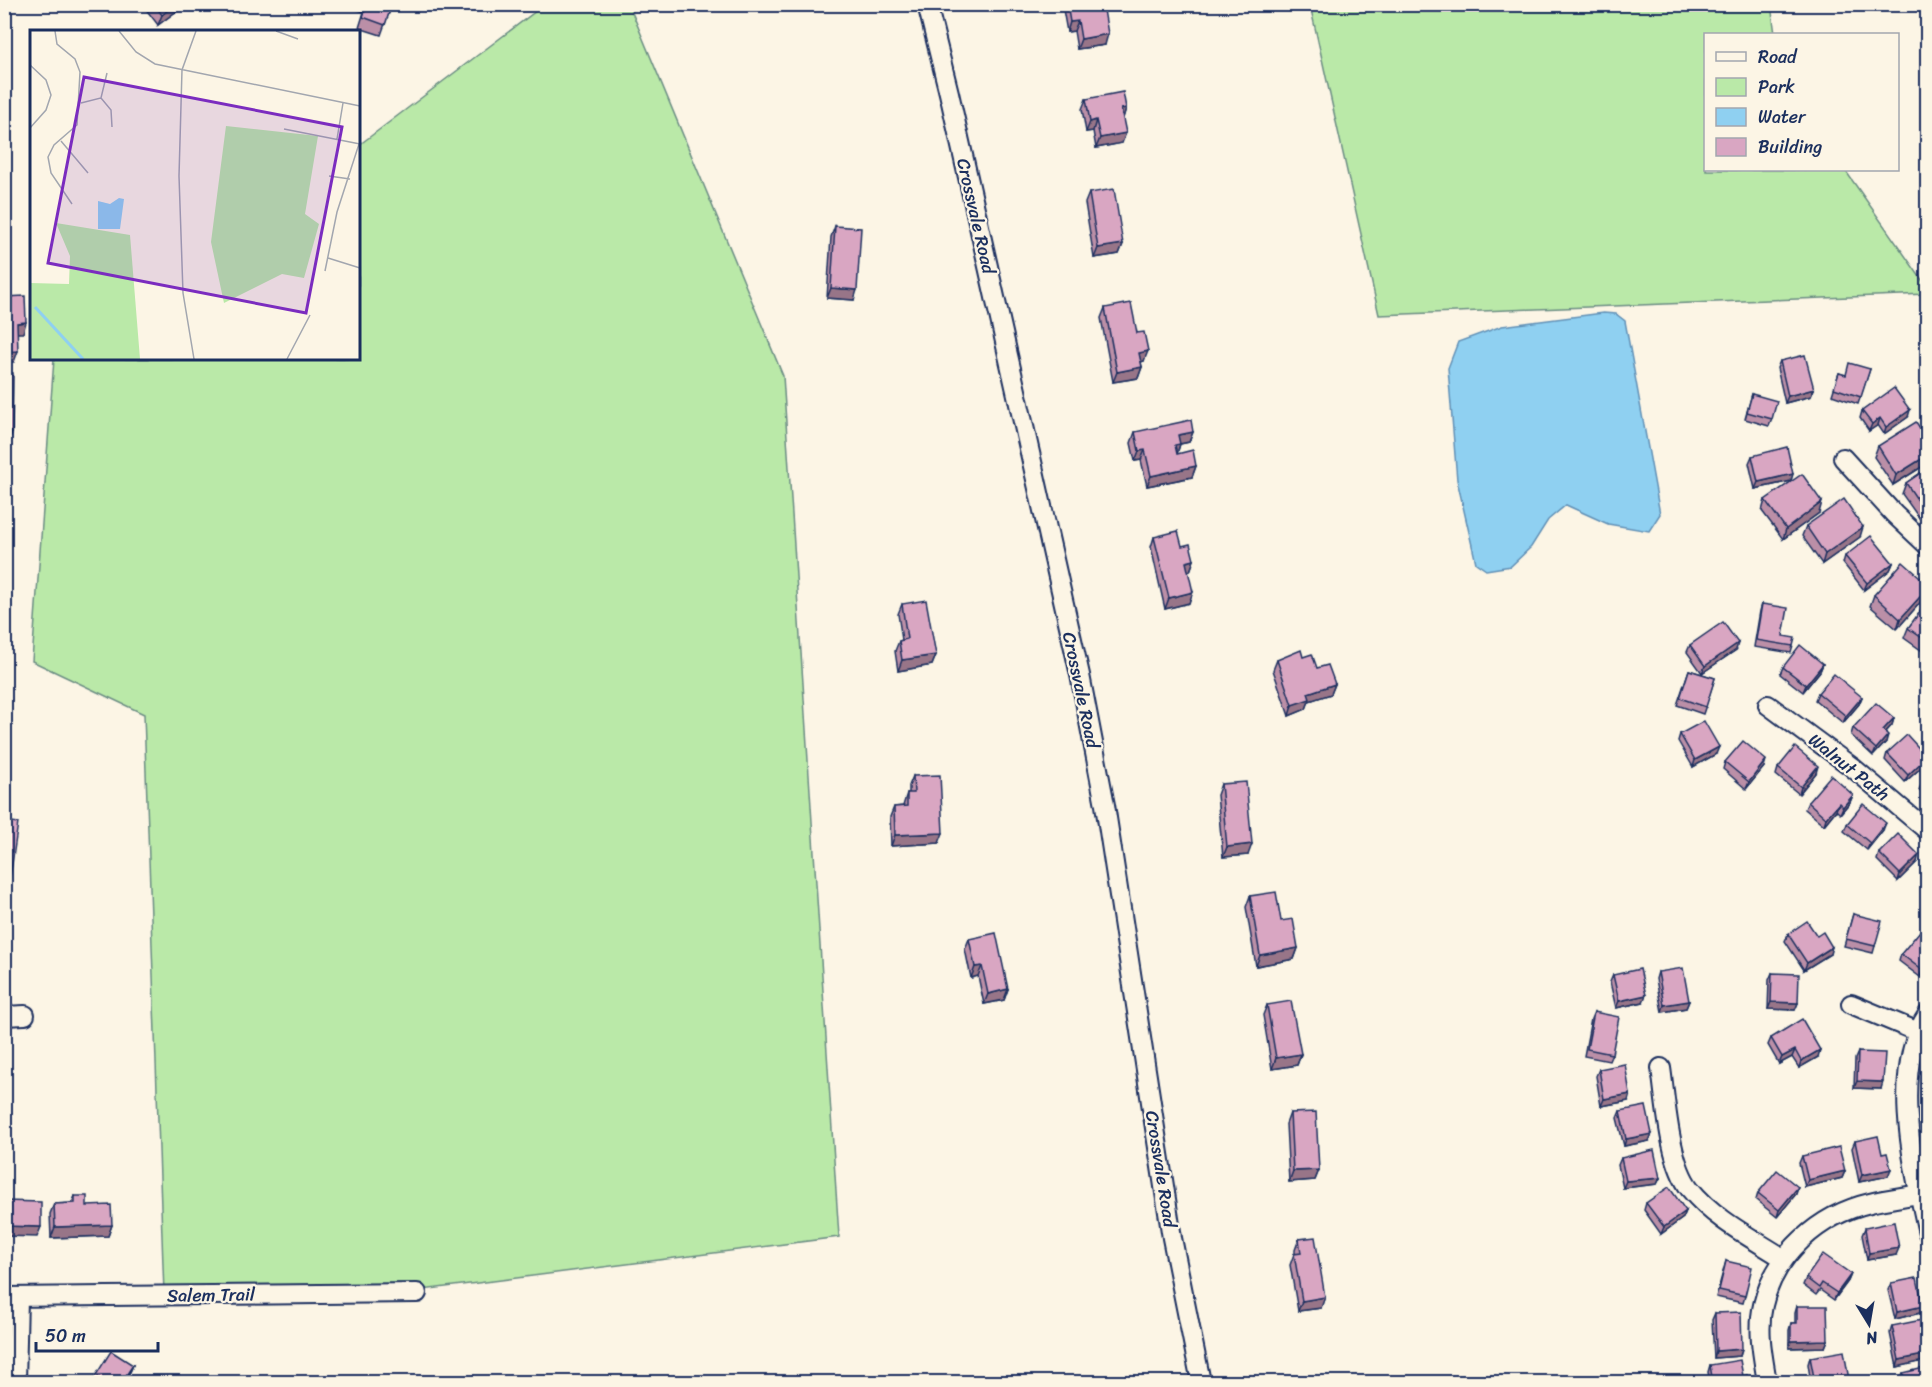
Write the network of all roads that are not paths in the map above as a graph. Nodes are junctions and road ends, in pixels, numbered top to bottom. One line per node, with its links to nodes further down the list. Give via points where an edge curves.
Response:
1 (927, 4): 18 (street, Crossvale Road, via 1080,675 1105,805 1172,1238)
2 (1843, 458): 3 (street)
3 (1928, 546)
4 (1768, 705): 5 (street, Walnut Path, via 1852,767)
5 (1928, 831)
6 (1851, 1005): 10 (street)
7 (1928, 1014): 10 (street)
8 (25, 1015): 9 (street)
9 (4, 1016)
10 (1916, 1031): 12 (street, via 1905,1104)
11 (1661, 1068): 14 (street, via 1671,1134 1689,1188 1708,1208)
12 (1919, 1194): 13 (street); 14 (street, via 1868,1203 1842,1213 1817,1226)
13 (1928, 1233)
14 (1783, 1258): 19 (street, via 1762,1307 1761,1344)
15 (417, 1293): 16 (street, Salem Trail)
16 (11, 1298): 17 (street)
17 (16, 1383)
18 (1201, 1383)
19 (1767, 1383)

